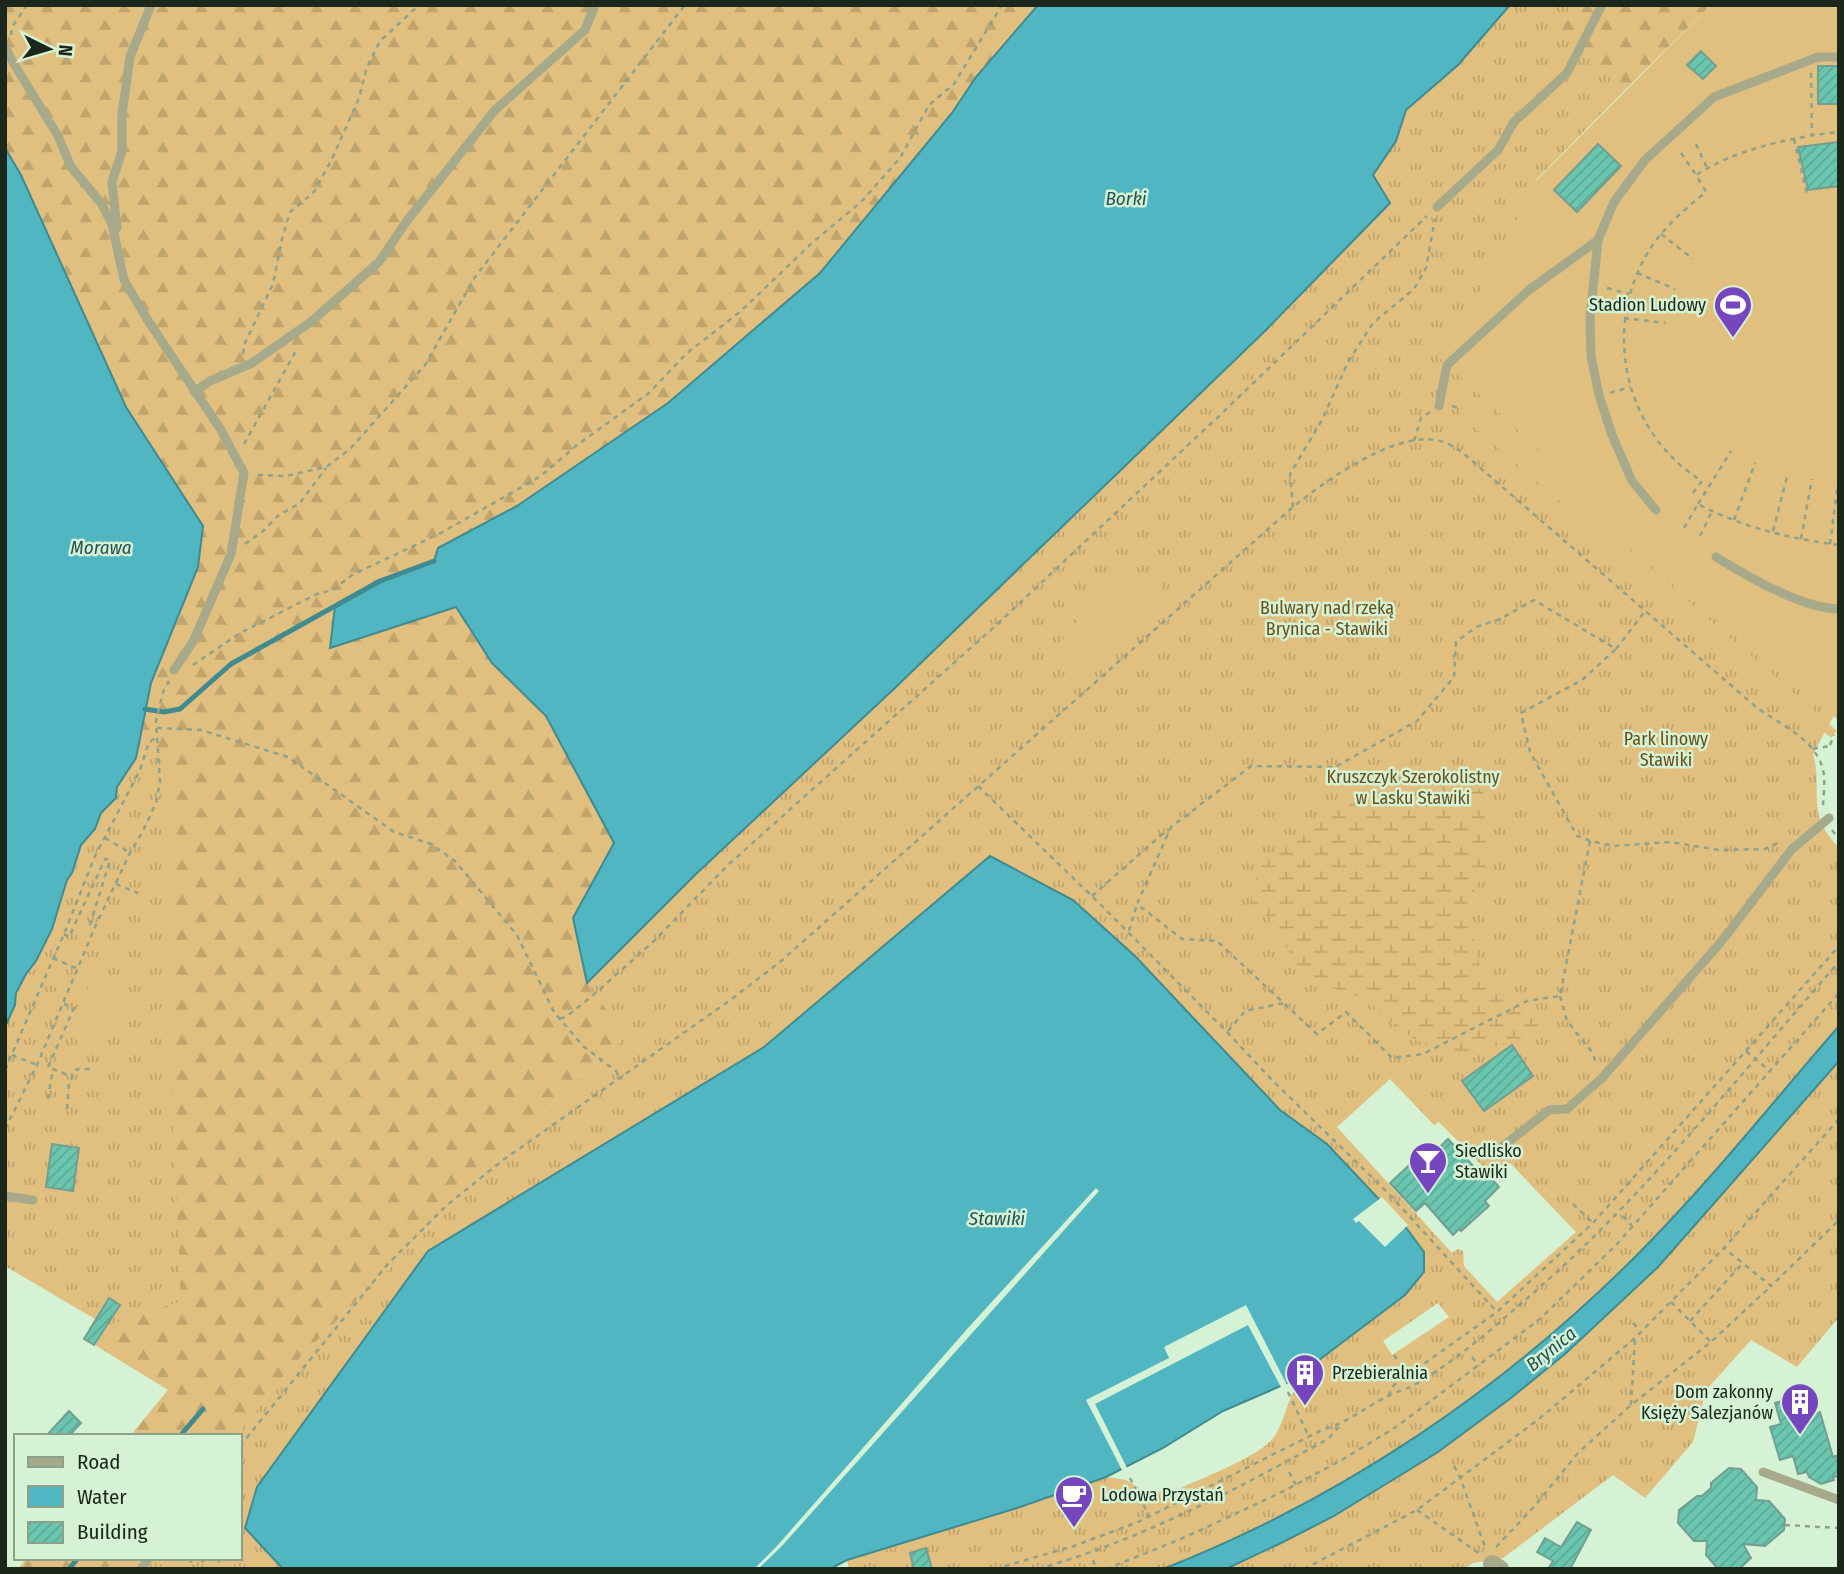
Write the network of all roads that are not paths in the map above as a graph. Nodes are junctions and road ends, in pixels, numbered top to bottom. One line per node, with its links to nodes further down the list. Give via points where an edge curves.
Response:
1 (151, 5): 8 (lane, via 130,57 121,114 122,150 112,182)
2 (595, 5): 9 (lane, via 585,30 495,110 379,261 312,321 253,363)
3 (1602, 5): 6 (lane, via 1566,73 1514,122 1498,150)
4 (5, 46): 8 (lane, via 71,167 101,202)
5 (1839, 57): 7 (lane, via 1818,57 1714,97 1644,160 1614,202)
6 (1437, 207)
7 (1598, 240): 10 (lane, via 1529,290 1447,365); 11 (lane, via 1590,318 1596,383 1632,481)
8 (118, 247): 9 (lane, via 124,280)
9 (194, 392): 14 (lane, via 244,473 231,554 194,640)
10 (1438, 406)
11 (1656, 510)
12 (1716, 557): 13 (lane, via 1752,579 1812,604)
13 (1839, 609)
14 (174, 670)
15 (1827, 819): 16 (lane, via 1792,849 1721,942 1602,1078 1567,1109 1549,1110)
16 (1502, 1147)
17 (5, 1196): 18 (lane)
18 (33, 1200)
19 (1763, 1472): 20 (lane)
20 (1839, 1500)

